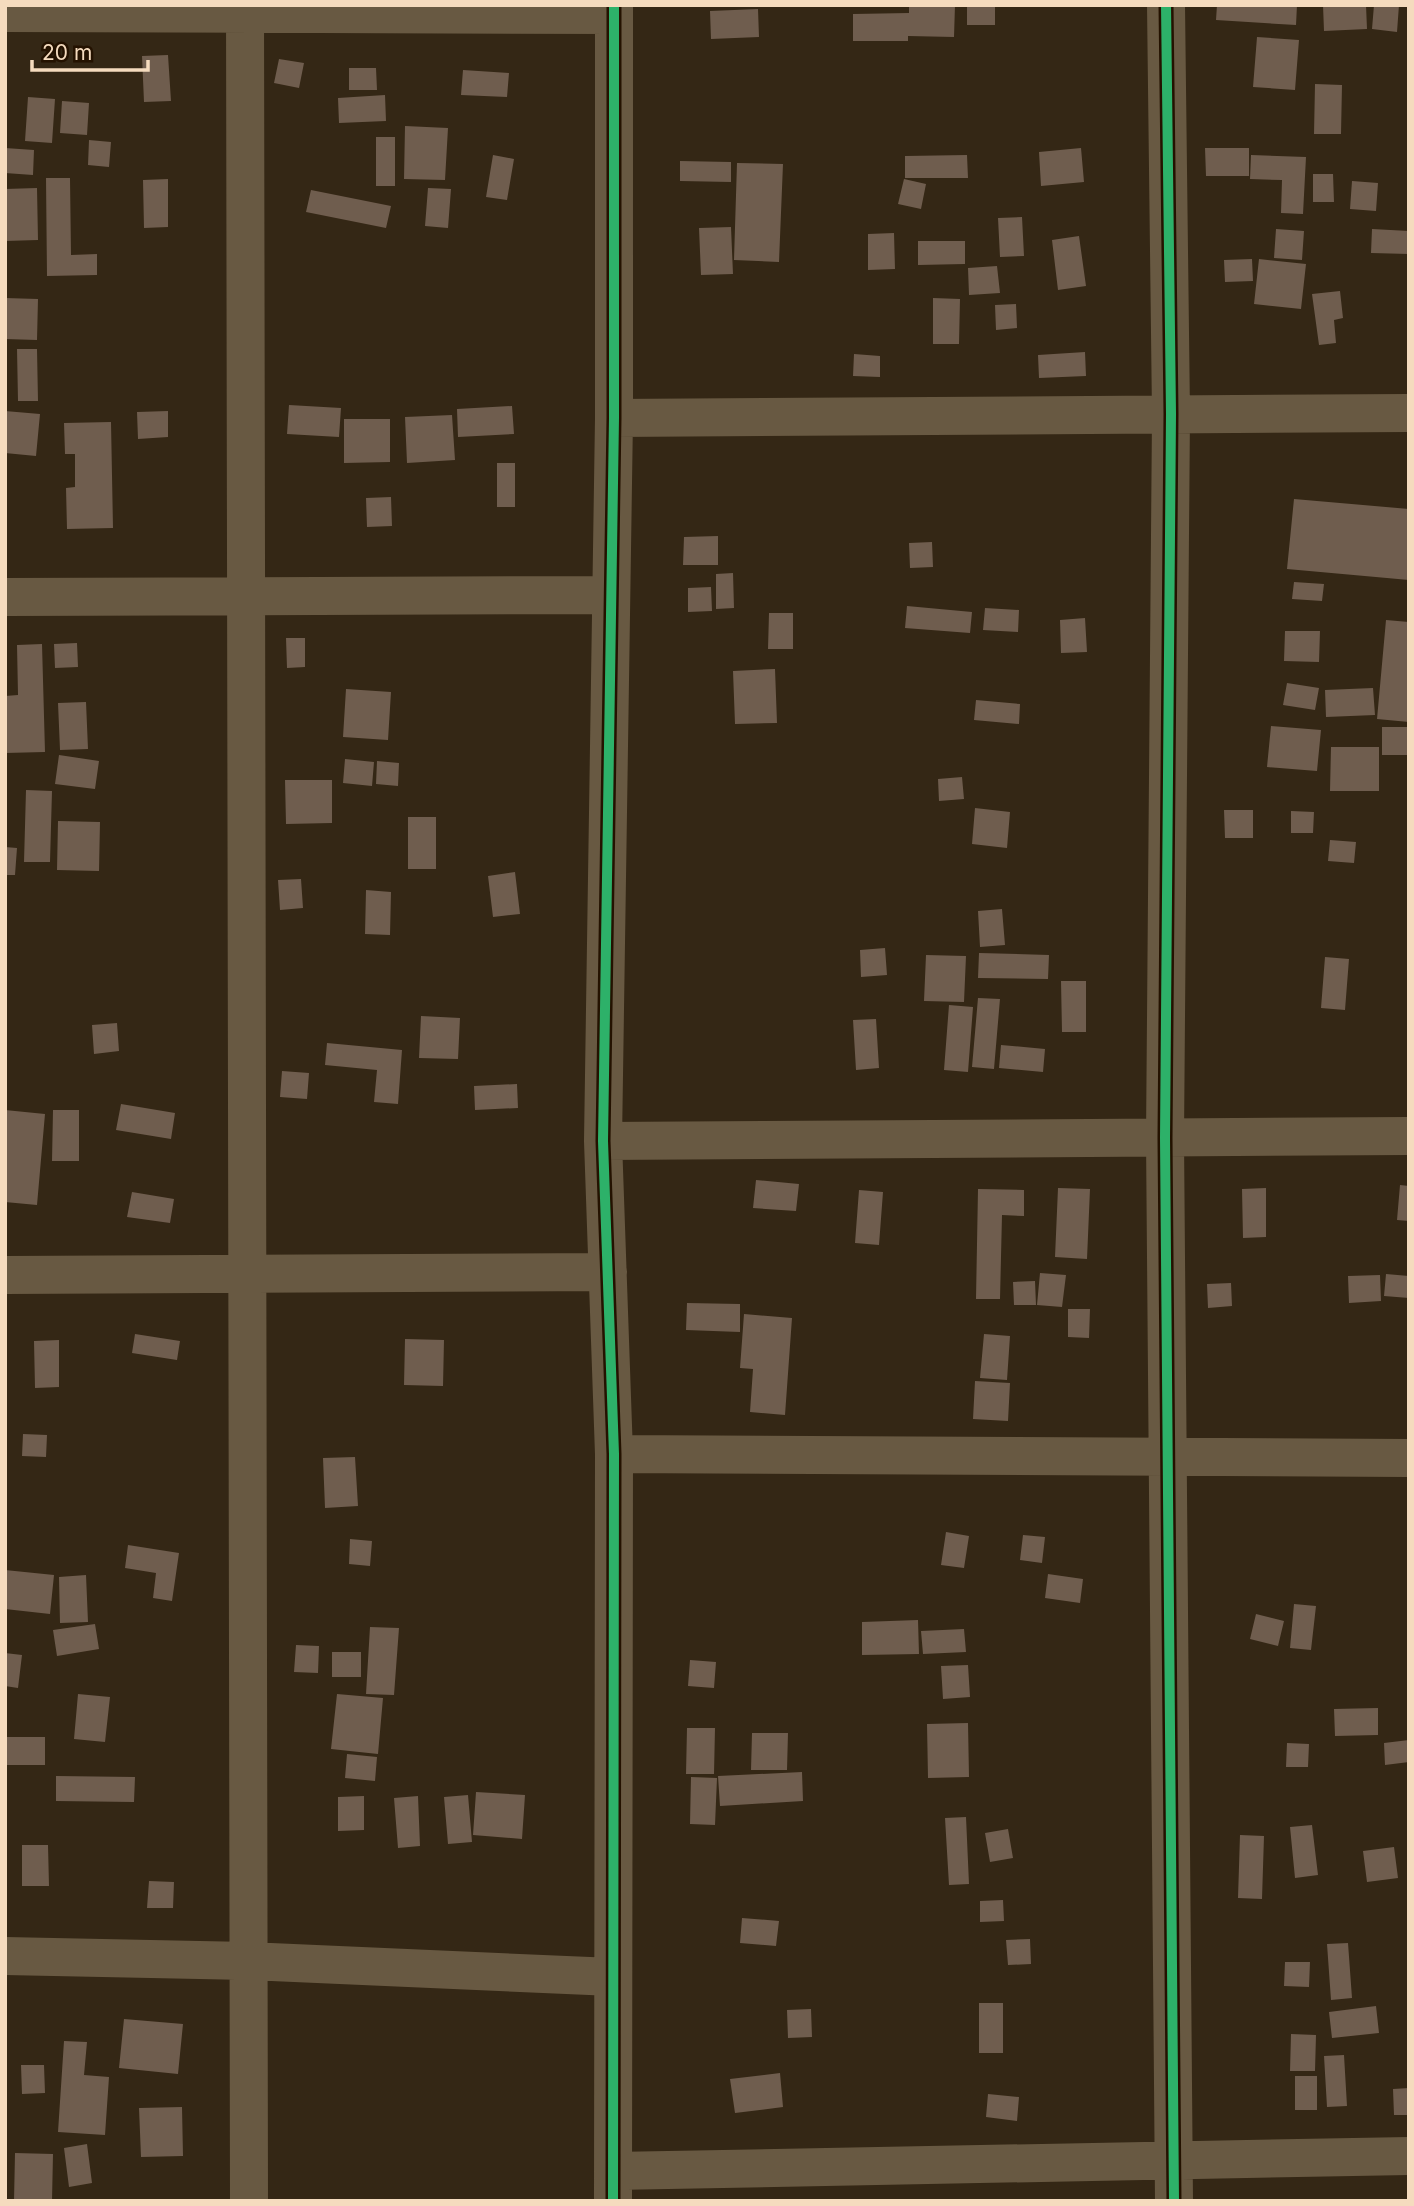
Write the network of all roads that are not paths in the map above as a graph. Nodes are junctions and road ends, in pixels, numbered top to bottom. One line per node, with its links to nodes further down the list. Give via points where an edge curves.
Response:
1 (1166, 5): 6 (street)
2 (245, 10): 3 (street); 4 (street); 9 (street)
3 (614, 10): 7 (street)
4 (5, 13)
5 (1409, 413): 6 (street)
6 (1171, 414): 7 (street); 12 (street)
7 (614, 418): 8 (street)
8 (611, 594): 9 (street); 13 (street)
9 (246, 596): 10 (street); 15 (street)
10 (5, 597)
11 (1409, 1136): 12 (street)
12 (1165, 1138): 13 (street); 18 (street)
13 (604, 1141): 14 (street)
14 (608, 1272): 15 (street); 17 (street)
15 (247, 1274): 16 (street); 21 (street)
16 (5, 1275)
17 (614, 1454): 18 (street); 22 (street)
18 (1168, 1457): 19 (street); 24 (street)
19 (1409, 1458)
20 (5, 1955): 21 (street)
21 (248, 1961): 22 (street); 26 (street)
22 (613, 1977): 25 (street)
23 (1409, 2156): 24 (street)
24 (1173, 2160): 25 (street); 27 (street)
25 (613, 2186)
26 (249, 2201)
27 (1174, 2201)

